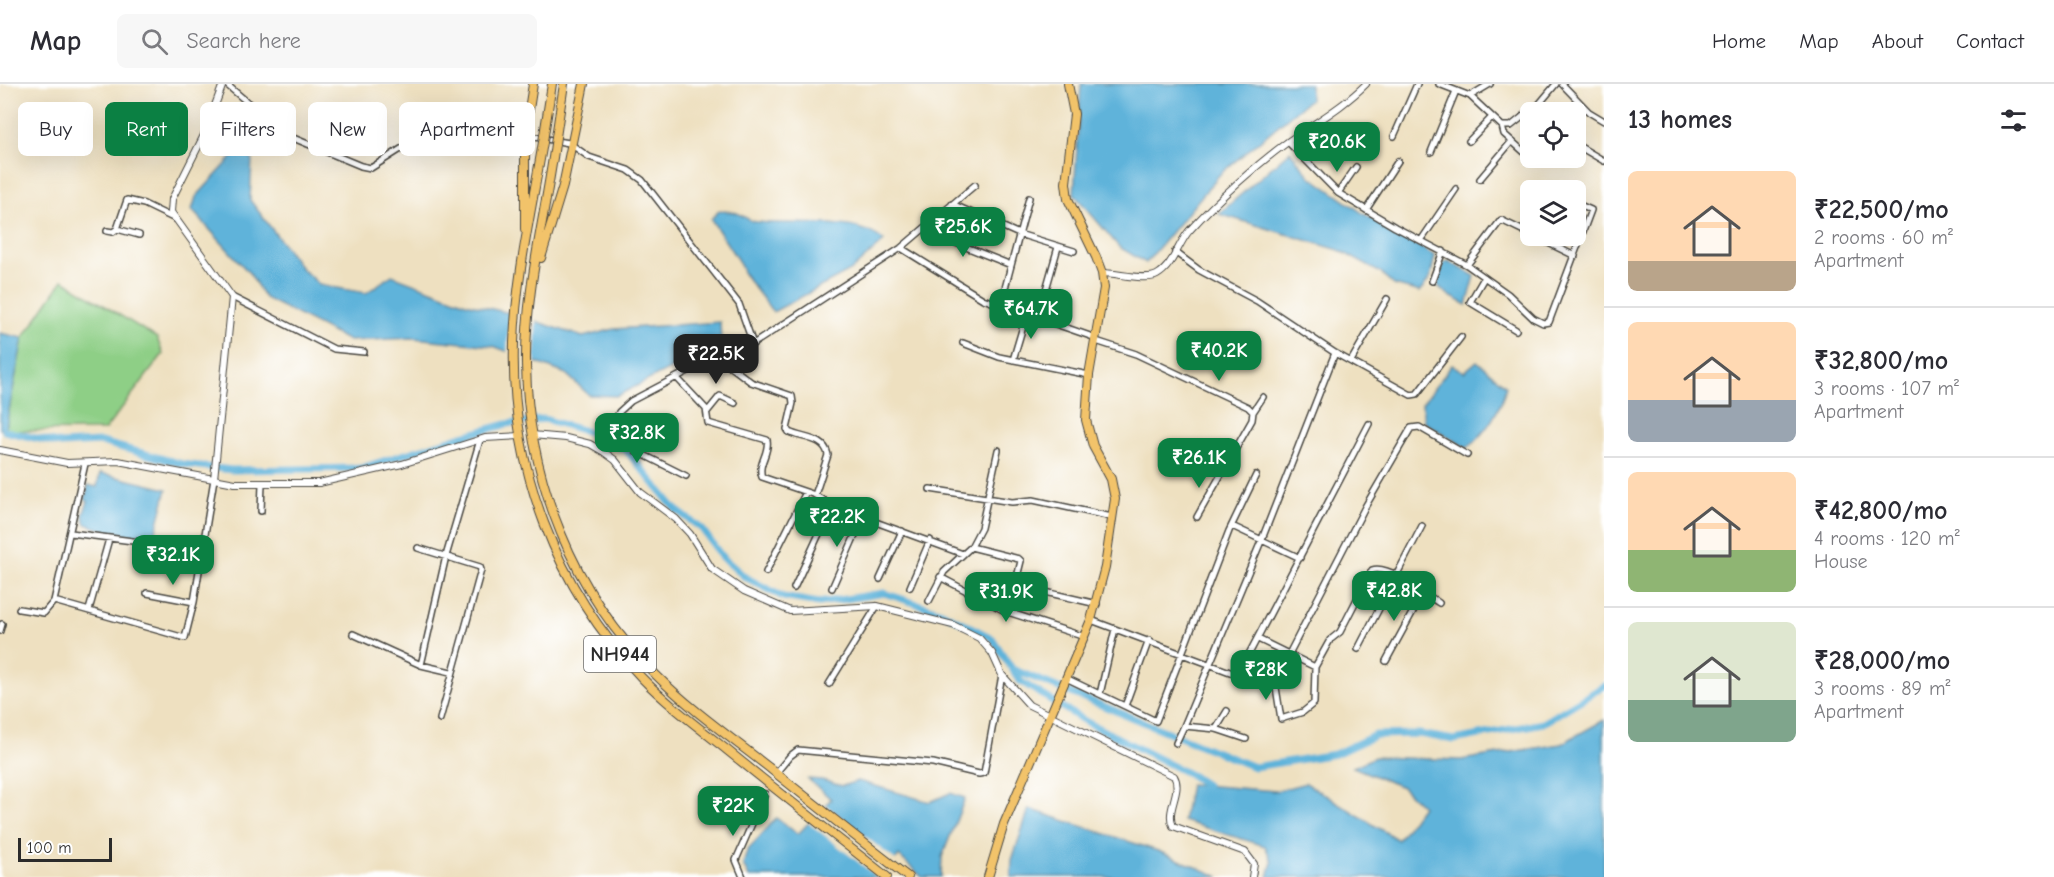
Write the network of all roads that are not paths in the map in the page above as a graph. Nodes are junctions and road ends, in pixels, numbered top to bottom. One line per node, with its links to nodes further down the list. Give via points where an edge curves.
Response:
1 (224, 84): 28 (street, via 286,135 371,168); 43 (street, via 172,199)
2 (533, 84): 15 (main road)
3 (552, 84): 62 (main road, NH944 / NH944)
4 (564, 84): 64 (main road, NH944 / NH944)
5 (584, 84): 26 (main road)
6 (1068, 84): 63 (main road, via 1074,114 1066,183 1068,199)
7 (1366, 84): 25 (street, via 1333,113)
8 (1417, 84): 21 (street)
9 (1438, 84): 13 (street)
10 (1490, 84): 14 (street)
11 (1556, 84): 16 (street)
12 (1562, 84): 19 (street, via 1589,112)
13 (1456, 91): 14 (street); 30 (street)
14 (1470, 96): 17 (street)
15 (530, 102)
16 (1544, 102)
17 (1491, 118): 20 (street); 23 (street)
18 (1520, 121): 20 (street)
19 (1604, 121)
20 (1502, 126): 24 (street)
21 (1394, 136)
22 (535, 137): 26 (street)
23 (1469, 141)
24 (1512, 141): 27 (street); 35 (street)
25 (1288, 142): 38 (street); 58 (street, via 1188,232)
26 (573, 145): 64 (main road); 76 (street, via 589,157 628,170 642,180 740,304)
27 (1520, 148)
28 (399, 150)
29 (1586, 150): 33 (street)
30 (1431, 152)
31 (525, 156): 62 (main road)
32 (1398, 161): 42 (street)
33 (1604, 161)
34 (1356, 167): 38 (street)
35 (1480, 179)
36 (975, 185): 40 (street)
37 (1456, 189): 51 (street)
38 (1338, 193): 42 (street)
39 (1029, 198): 49 (street)
40 (952, 204): 45 (street); 49 (street)
41 (1586, 208): 44 (street, via 1591,210)
42 (1366, 210): 51 (street)
43 (175, 219): 46 (street, via 127,200); 67 (street)
44 (1586, 224)
45 (927, 225): 55 (street); 60 (street, via 956,243)
46 (117, 229): 48 (street); 50 (street)
47 (1520, 230): 61 (street, via 1500,220)
48 (107, 231)
49 (1019, 234): 54 (street); 60 (street)
50 (140, 235)
51 (1422, 239): 57 (street)
52 (1551, 246): 59 (street)
53 (1578, 246): 59 (street)
54 (1058, 247): 56 (street); 71 (street)
55 (901, 248): 69 (street); 76 (street)
56 (1074, 251)
57 (1443, 251): 61 (street); 66 (street)
58 (1175, 252): 63 (street, via 1167,267 1150,277); 78 (street)
59 (1575, 256): 65 (street, via 1549,322 1533,318)
60 (1011, 265): 69 (street)
61 (1467, 265): 65 (street)
62 (523, 266): 91 (main road, NH944 / NH944, via 514,362)
63 (1102, 273): 74 (main road, via 1104,303)
64 (534, 277): 90 (main road, NH944 / NH944, via 526,363)
65 (1484, 278): 72 (street, via 1470,302)
66 (1432, 281)
67 (232, 297): 77 (street, via 333,349); 100 (street)
68 (1387, 299): 81 (street)
69 (1000, 307): 70 (street)
70 (1027, 313): 71 (street); 80 (street)
71 (1038, 318): 74 (street)
72 (1516, 330)
73 (1461, 337): 81 (street, via 1414,395)
74 (1096, 339): 82 (main road); 87 (street, via 1136,354)
75 (963, 343): 80 (street)
76 (753, 344): 79 (street)
77 (364, 352)
78 (1335, 352): 81 (street); 116 (street)
79 (722, 360): 83 (street, via 696,367); 104 (street, via 751,382 792,396 787,429 822,443 827,449)
80 (1013, 360): 82 (street)
81 (1351, 361)
82 (1089, 375): 108 (main road, via 1086,420 1093,446 1110,479 1115,499)
83 (677, 378): 86 (street); 88 (street, via 631,402 619,412)
84 (1263, 397): 87 (street)
85 (735, 403): 86 (street, via 720,396)
86 (707, 412): 103 (street, via 708,423 767,440 760,468 762,477)
87 (1253, 412): 109 (street)
88 (615, 422): 93 (street); 99 (street, via 636,451)
89 (1369, 424): 123 (street)
90 (532, 431): 93 (street); 171 (main road, NH944 / NH944, via 545,490 563,538 584,581 610,620 662,681)
91 (520, 433): 92 (street); 174 (main road, NH944 / NH944, via 535,496 553,546 572,584 631,666 667,702)
92 (480, 440): 101 (street, via 320,483); 122 (street)
93 (605, 448): 139 (street, via 640,492 676,519 712,569 744,591 790,610)
94 (0, 450): 97 (street)
95 (998, 450): 105 (street)
96 (1467, 455): 153 (street, via 1419,427 1411,428)
97 (85, 464): 100 (street, via 118,461); 114 (street)
98 (1256, 475): 111 (street)
99 (686, 476)
100 (214, 477): 101 (street); 120 (street)
101 (262, 484): 107 (street)
102 (930, 489): 105 (street)
103 (806, 492): 104 (street); 124 (street)
104 (815, 495): 106 (street)
105 (988, 499): 108 (street, via 1033,500); 118 (street, via 981,528)
106 (832, 506): 110 (street); 130 (street)
107 (261, 512)
108 (1112, 517): 138 (main road)
109 (1197, 517)
110 (864, 518): 113 (street); 131 (street)
111 (1232, 526): 116 (street); 152 (street)
112 (1422, 526): 125 (street)
113 (902, 531): 117 (street); 127 (street)
114 (71, 533): 115 (street); 135 (street)
115 (109, 539): 120 (street); 141 (street)
116 (1262, 539): 123 (street); 155 (street)
117 (930, 540): 121 (street); 129 (street)
118 (971, 547): 121 (street); 128 (street, via 1019,559)
119 (418, 548): 122 (street)
120 (202, 550): 136 (street)
121 (963, 554): 126 (street)
122 (446, 556): 156 (street); 158 (street, via 481,570)
123 (1300, 558): 149 (street)
124 (766, 572)
125 (1396, 575): 133 (street); 151 (street); 157 (street, via 1379,568 1372,570 1340,632 1330,640)
126 (940, 577): 134 (street); 142 (street)
127 (880, 579)
128 (1015, 585): 138 (street); 142 (street)
129 (910, 587)
130 (794, 588)
131 (832, 588)
132 (147, 593): 136 (street)
133 (1423, 593): 137 (street); 154 (street)
134 (929, 601)
135 (54, 602): 140 (street, via 44,613); 141 (street)
136 (194, 602): 141 (street, via 185,638)
137 (1439, 603)
138 (1097, 604): 143 (main road)
139 (877, 606): 159 (street, via 953,626 979,638 992,653); 161 (street)
140 (19, 609)
141 (89, 610)
142 (1005, 611): 148 (street)
143 (1092, 620): 145 (street); 148 (main road)
144 (2, 624): 146 (street)
145 (1115, 629): 150 (street); 162 (street)
146 (0, 632)
147 (353, 634): 156 (street)
148 (1085, 637): 160 (main road)
149 (1258, 639): 153 (street); 155 (street, via 1238,675)
150 (1149, 640): 152 (street); 163 (street)
151 (1358, 649)
152 (1181, 652): 155 (street); 163 (street, via 1156,721)
153 (1288, 655): 157 (street); 157 (street, via 1275,681 1281,719 1314,704)
154 (1386, 661)
155 (1210, 664): 167 (street)
156 (422, 665): 158 (street)
157 (1315, 667)
158 (451, 672): 166 (street)
159 (1002, 675): 165 (street, via 1029,705); 171 (street, via 984,773 933,763 798,750)
160 (1066, 682): 162 (street); 165 (main road)
161 (829, 684)
162 (1100, 694): 163 (street)
163 (1125, 706)
164 (1227, 711): 168 (street)
165 (1052, 714): 176 (main road, via 1004,824); 177 (street, via 1174,776 1177,789 1170,820 1173,826 1245,852 1254,864)
166 (440, 719)
167 (1184, 726): 168 (street); 170 (street)
168 (1216, 729): 169 (street)
169 (1246, 740)
170 (1176, 742)
171 (776, 773): 175 (main road, NH944 / NH944)
172 (765, 794): 173 (street, via 736,860)
173 (743, 877)
174 (887, 877)
175 (908, 877)
176 (988, 877)
177 (1252, 877)

